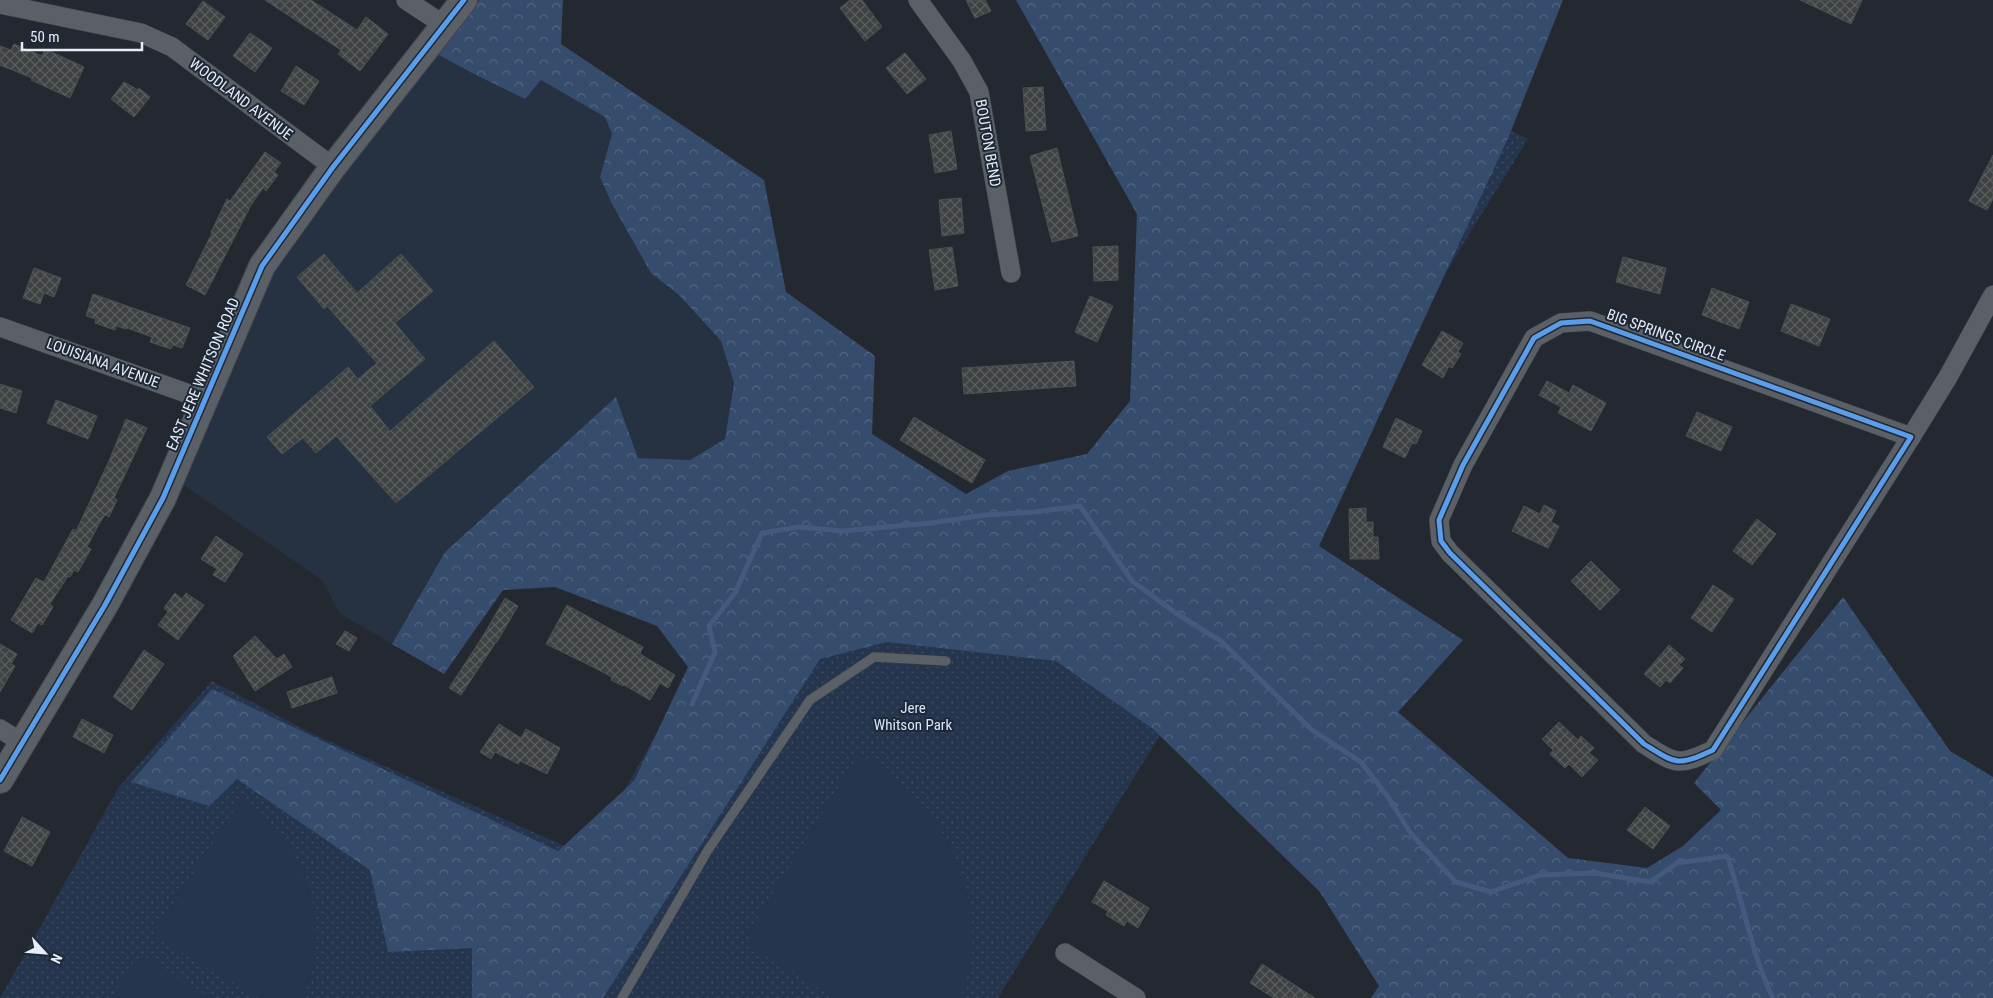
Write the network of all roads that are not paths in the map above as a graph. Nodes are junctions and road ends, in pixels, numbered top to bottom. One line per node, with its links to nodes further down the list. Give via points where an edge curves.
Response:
1 (406, 0): 5 (street)
2 (464, 0): 5 (street, EAST JERE WHITSON ROAD)
3 (918, 0): 7 (street, BOUTON BEND, via 962,61 979,92)
4 (0, 4): 6 (street, WOODLAND AVENUE, via 141,33 172,47)
5 (444, 25): 6 (street, EAST JERE WHITSON ROAD)
6 (333, 167): 10 (street, EAST JERE WHITSON ROAD, via 262,266)
7 (1011, 273)
8 (1993, 296): 11 (street, BIG SPRINGS CIRCLE)
9 (0, 327): 10 (street, LOUISIANA AVENUE)
10 (206, 400): 14 (street, EAST JERE WHITSON ROAD, via 163,498 105,605)
11 (1911, 438): 11 (street, BIG SPRINGS CIRCLE, via 1590,321 1561,323 1534,338 1463,465 1439,520 1441,541 1644,744 1676,762 1691,760 1713,750)
12 (946, 661): 17 (lane, via 874,656 810,700 708,850)
13 (0, 729): 14 (street)
14 (23, 743): 15 (street, EAST JERE WHITSON ROAD)
15 (0, 780)
16 (1065, 953): 18 (street)
17 (622, 998)
18 (1136, 998)

